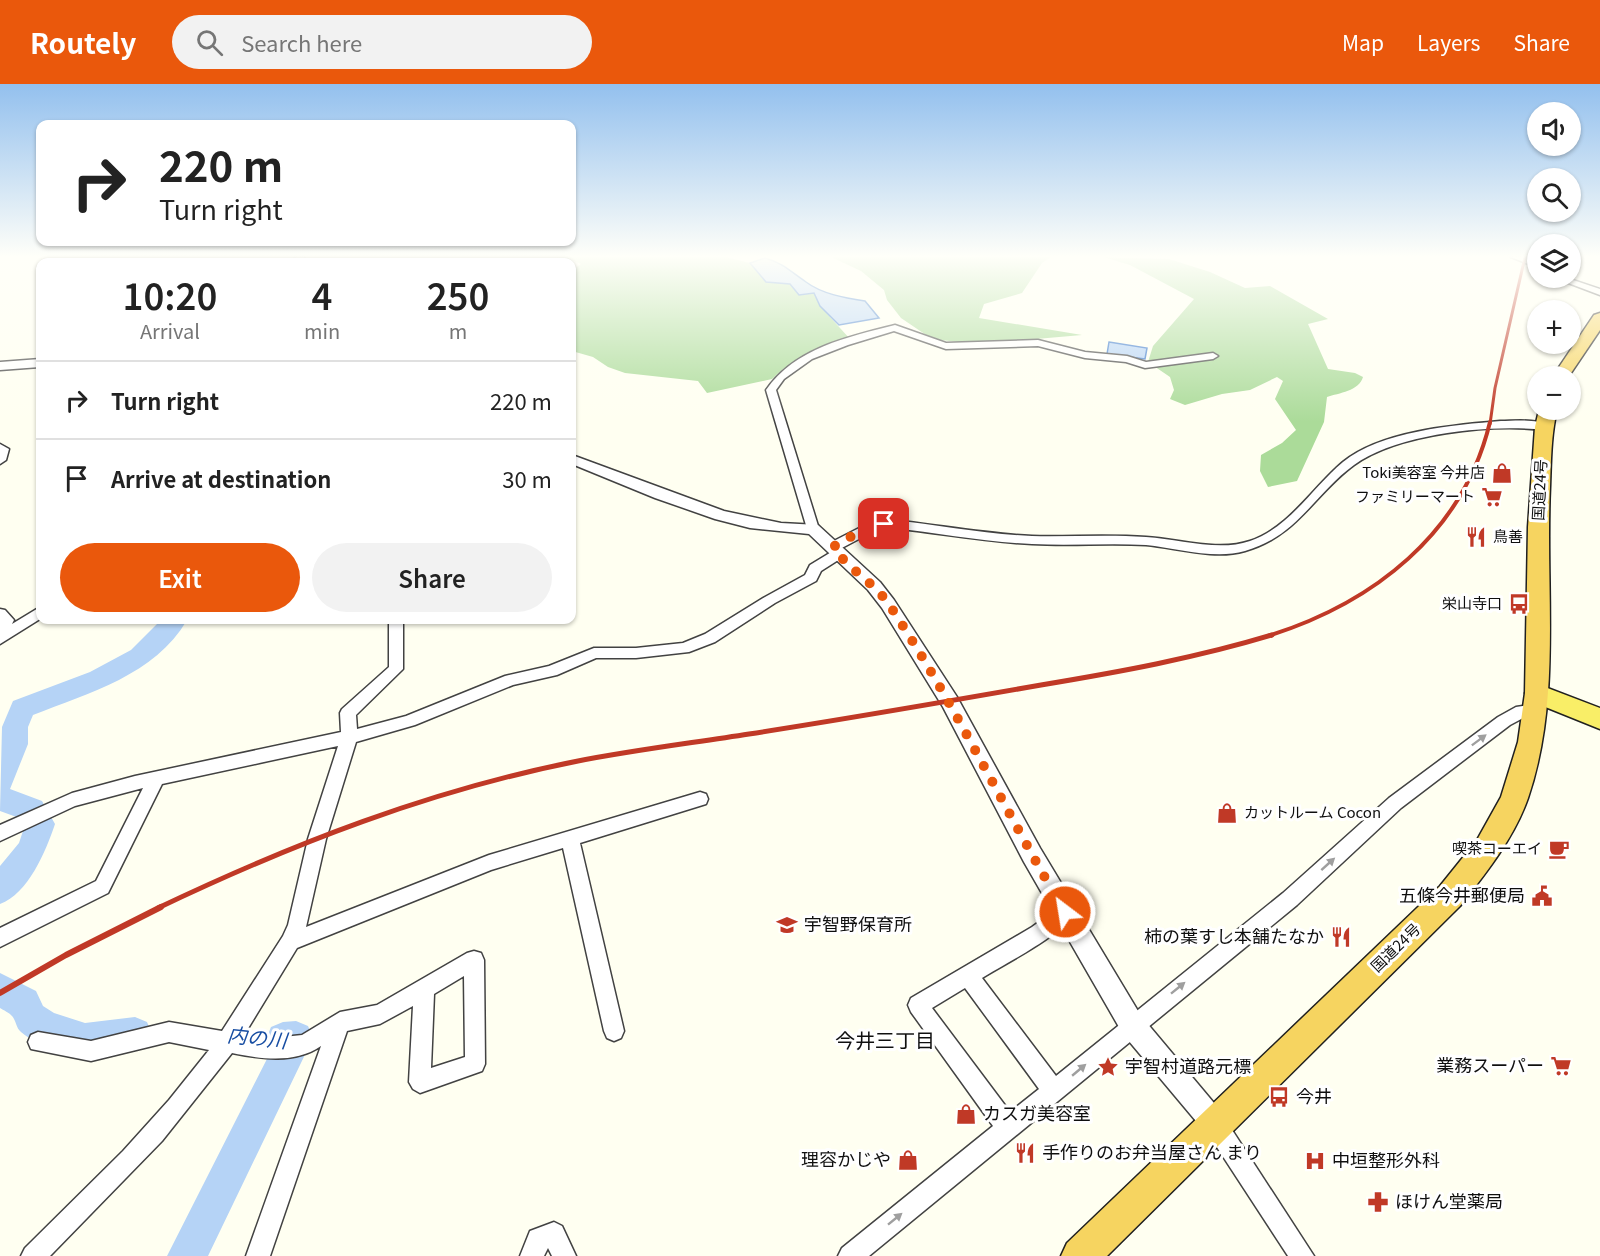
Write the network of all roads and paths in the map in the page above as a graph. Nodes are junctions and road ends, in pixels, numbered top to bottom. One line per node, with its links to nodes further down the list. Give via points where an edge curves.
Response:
1 (1600, 318): 5 (highway)
2 (1213, 356): 11 (street, via 1145,365 1127,359 1085,356 1038,343 946,346 895,328 812,356 786,371 771,390)
3 (36, 363): 4 (street)
4 (0, 366)
5 (1568, 366)
6 (1540, 420): 12 (street, via 1440,431 1366,453 1352,459 1278,531 1266,540 1240,548 1145,541 1016,540 884,524 859,532)
7 (1546, 420): 18 (highway, 国道24号, via 1538,527)
8 (0, 447): 9 (street)
9 (0, 460)
10 (576, 461): 11 (street, via 707,513 789,530)
11 (813, 529): 12 (street)
12 (836, 550): 20 (street, via 815,568 811,578 710,638 684,648 594,654 552,671 510,680 408,721); 25 (street, via 888,603 950,702)
13 (0, 614): 16 (street, via 7,620)
14 (36, 615): 17 (street)
15 (396, 624): 20 (street, via 396,669 348,713)
16 (0, 634)
17 (0, 639)
18 (1536, 701): 19 (main road); 31 (street, one-way to 18, via 1290,899 1395,803); 36 (highway, 国道24号, via 1531,742 1514,800 1487,849 1450,896)
19 (1600, 719)
20 (350, 737): 21 (street); 27 (street, via 317,839)
21 (156, 780): 23 (street, via 72,800); 26 (street, via 102,887)
22 (700, 799): 24 (street)
23 (0, 833)
24 (570, 838): 27 (street, via 489,863); 32 (street)
25 (1065, 912): 28 (street, via 1039,933); 31 (street)
26 (0, 938)
27 (290, 942): 34 (street)
28 (968, 975): 35 (street); 37 (street, via 918,1005)
29 (424, 989): 29 (street, via 422,1035 420,1082 475,1064 474,960); 30 (street, via 380,1014)
30 (340, 1022): 34 (street, via 305,1045 264,1049); 39 (street)
31 (1132, 1025): 35 (street, one-way to 31); 36 (street)
32 (614, 1031)
33 (38, 1042): 34 (street, via 91,1051 169,1032)
34 (226, 1043): 38 (street, via 174,1109)
35 (1054, 1091): 37 (street)
36 (1215, 1124): 43 (highway, 国道24号); 44 (street)
37 (1008, 1128): 42 (street, one-way to 37)
38 (33, 1256)
39 (258, 1256)
40 (532, 1256): 41 (street, via 538,1239 554,1234)
41 (564, 1256)
42 (850, 1256)
43 (1080, 1256)
44 (1302, 1256)

